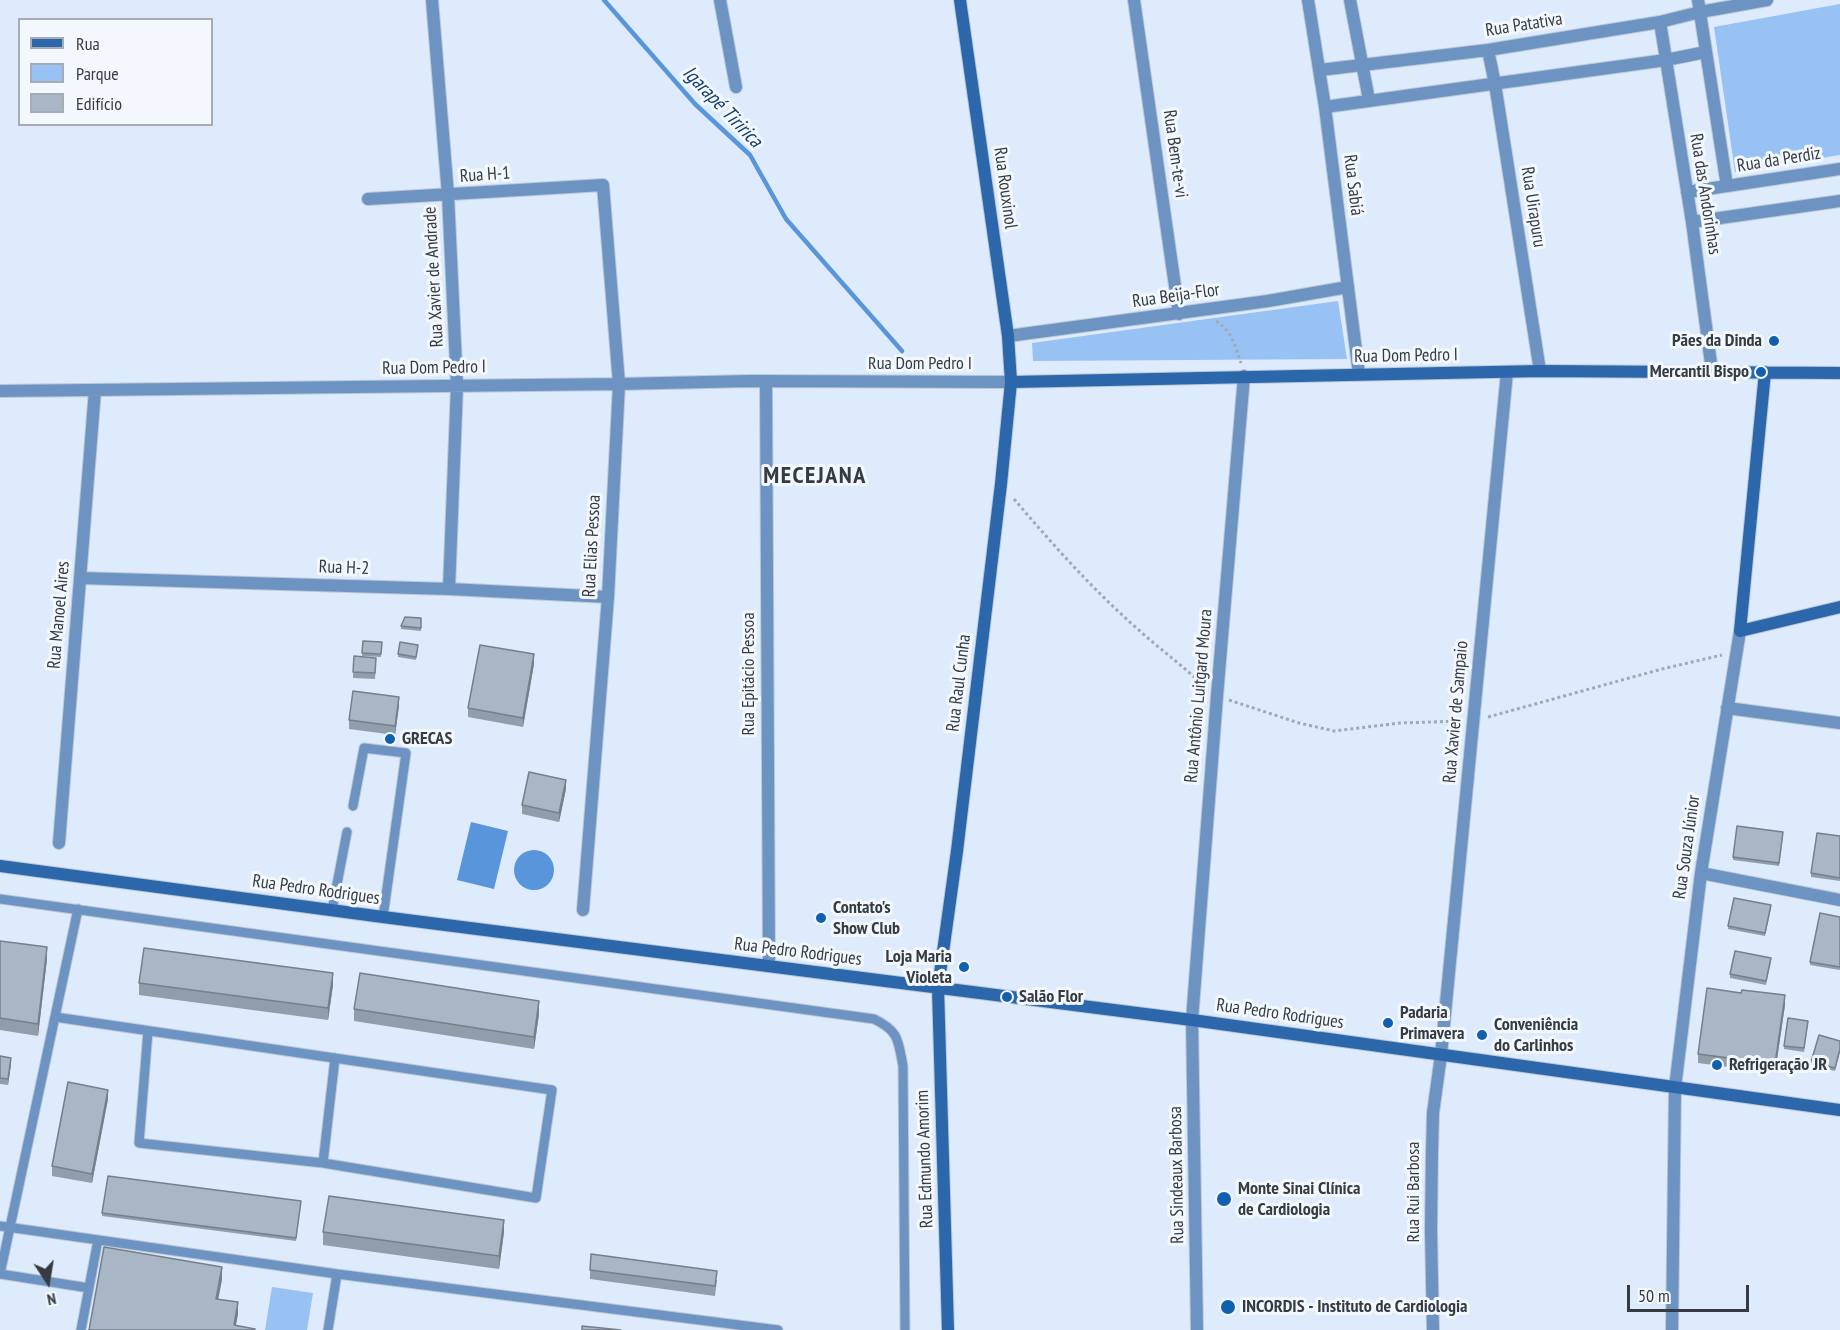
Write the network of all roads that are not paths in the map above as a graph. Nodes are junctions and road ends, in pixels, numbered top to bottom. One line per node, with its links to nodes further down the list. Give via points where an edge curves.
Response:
1 (432, 0): 23 (street, Rua Xavier de Andrade)
2 (720, 0): 16 (street)
3 (960, 0): 29 (street, Rua Rouxinol)
4 (1134, 0): 28 (street, Rua Bem-te-vi)
5 (1308, 0): 14 (street, Rua Sabiá)
6 (1350, 0): 13 (street)
7 (1767, 0): 8 (street, Rua Patativa)
8 (1699, 6): 9 (street, Rua Patativa); 11 (street, Rua das Andorinhas)
9 (1660, 22): 10 (street, Rua Patativa); 12 (street, Rua das Andorinhas)
10 (1488, 50): 13 (street, Rua Patativa); 15 (street, Rua Uirapuru)
11 (1706, 52): 12 (street); 21 (street, Rua das Andorinhas)
12 (1666, 60): 15 (street); 22 (street, Rua das Andorinhas)
13 (1361, 64): 14 (street, Rua Patativa); 17 (street)
14 (1320, 70): 18 (street, Rua Sabiá)
15 (1495, 84): 17 (street); 30 (street, Rua Uirapuru)
16 (736, 87)
17 (1369, 100): 18 (street)
18 (1325, 107): 27 (street, Rua Sabiá)
19 (1840, 169): 21 (street, Rua da Perdiz)
20 (603, 185): 23 (street, Rua H-1); 39 (street, Rua Elias Pessoa)
21 (1727, 186): 22 (street, Rua da Perdiz)
22 (1687, 192): 26 (street, Rua das Andorinhas)
23 (448, 195): 24 (street, Rua H-1); 40 (street, Rua Xavier de Andrade)
24 (368, 199)
25 (1840, 201): 26 (street)
26 (1692, 222): 31 (street, Rua das Andorinhas)
27 (1348, 287): 28 (street, Rua Beija-Flor); 35 (street, Rua Sabiá)
28 (1179, 314): 29 (street, Rua Beija-Flor)
29 (1008, 336): 38 (street, Rua Rouxinol)
30 (1540, 371): 31 (street, Rua Dom Pedro I); 32 (street, Rua Dom Pedro I)
31 (1712, 371): 33 (street, Rua Dom Pedro I)
32 (1507, 372): 35 (street, Rua Dom Pedro I); 66 (street, Rua Xavier de Sampaio)
33 (1765, 372): 34 (street, Rua Dom Pedro I); 47 (street, Rua Souza Júnior)
34 (1840, 373)
35 (1359, 374): 36 (street, Rua Dom Pedro I)
36 (1244, 376): 38 (street, Rua Dom Pedro I); 64 (street, Rua Antônio Luitgard Moura)
37 (766, 381): 38 (street, Rua Dom Pedro I); 39 (street, Rua Dom Pedro I); 61 (street, Rua Epitácio Pessoa)
38 (1011, 382): 62 (street, Rua Raul Cunha)
39 (620, 384): 40 (street, Rua Dom Pedro I); 45 (street, Rua Elias Pessoa)
40 (458, 386): 41 (street, Rua Dom Pedro I); 44 (street, Rua Xavier de Andrade)
41 (95, 390): 42 (street, Rua Dom Pedro I); 43 (street, Rua Manoel Aires)
42 (0, 391)
43 (80, 578): 44 (street, Rua H-2); 52 (street, Rua Manoel Aires)
44 (449, 589): 45 (street, Rua H-2)
45 (608, 597): 59 (street, Rua Elias Pessoa)
46 (1840, 607): 47 (street)
47 (1740, 632): 48 (street, Rua Souza Júnior)
48 (1727, 708): 49 (street); 54 (street, Rua Souza Júnior)
49 (1840, 723)
50 (353, 806): 60 (lane, via 364,748 406,753)
51 (347, 832): 58 (lane)
52 (58, 843)
53 (0, 866): 58 (street, Rua Pedro Rodrigues)
54 (1701, 873): 56 (street); 68 (street, Rua Souza Júnior)
55 (0, 899): 57 (lane)
56 (1840, 900)
57 (78, 909): 63 (lane); 80 (lane, via 874,1019 888,1026 896,1036 903,1066)
58 (332, 910): 60 (street, Rua Pedro Rodrigues)
59 (583, 910)
60 (383, 917): 61 (street, Rua Pedro Rodrigues)
61 (769, 966): 62 (street, Rua Pedro Rodrigues)
62 (938, 988): 64 (street, Rua Pedro Rodrigues); 81 (street, Rua Edmundo Amorim)
63 (55, 1017): 65 (lane); 72 (lane)
64 (1192, 1020): 66 (street, Rua Pedro Rodrigues); 82 (street, Rua Sindeaux Barbosa)
65 (148, 1031): 67 (lane); 70 (lane, via 139,1143)
66 (1441, 1055): 68 (street, Rua Pedro Rodrigues); 83 (street, Rua Rui Barbosa, via 1433,1113)
67 (335, 1058): 70 (lane); 70 (lane, via 552,1090 536,1198)
68 (1675, 1088): 69 (street, Rua Pedro Rodrigues); 84 (street, Rua Souza Júnior)
69 (1840, 1110)
70 (323, 1163)
71 (0, 1226): 72 (lane)
72 (10, 1227): 73 (lane); 74 (lane)
73 (98, 1240): 75 (lane); 76 (lane)
74 (0, 1274): 76 (lane)
75 (337, 1274): 78 (lane); 79 (lane)
76 (89, 1288): 77 (lane)
77 (81, 1330)
78 (328, 1330)
79 (778, 1330)
80 (905, 1330)
81 (948, 1330)
82 (1197, 1330)
83 (1433, 1330)
84 (1672, 1330)

